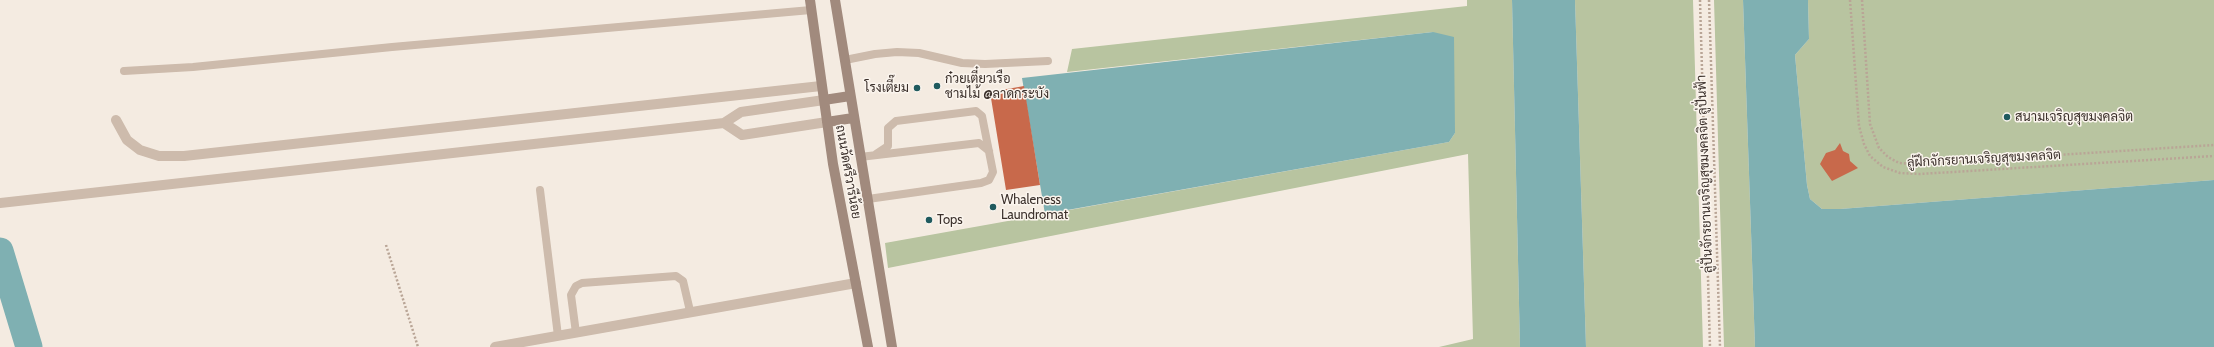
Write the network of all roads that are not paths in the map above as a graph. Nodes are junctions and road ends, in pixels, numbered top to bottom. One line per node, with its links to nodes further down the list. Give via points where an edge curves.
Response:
1 (835, 0): 3 (main road, ถนนวัดศรีวารีน้อย)
2 (810, 5): 5 (lane, via 193,67); 6 (main road, ถนนวัดศรีวารีน้อย)
3 (845, 60): 4 (lane, via 897,52 985,64); 7 (main road, ถนนวัดศรีวารีน้อย)
4 (1048, 61)
5 (124, 71)
6 (821, 86): 8 (main road, ถนนวัดศรีวารีน้อย); 10 (street, via 184,156 159,156 140,150 126,140)
7 (850, 96): 8 (main road); 9 (main road, ถนนวัดศรีวารีน้อย)
8 (824, 100): 11 (main road, ถนนวัดศรีวารีน้อย); 12 (street, via 740,112)
9 (853, 118): 11 (main road); 15 (main road, ถนนวัดศรีวารีน้อย)
10 (116, 120)
11 (827, 122): 12 (street, via 742,135); 19 (main road, ถนนวัดศรีวารีน้อย)
12 (724, 123): 18 (street)
13 (990, 152): 14 (lane, via 979,143); 14 (lane, via 982,116 976,111 896,121 888,128 888,146); 17 (lane, via 993,172 989,180)
14 (876, 154): 15 (lane)
15 (860, 157): 17 (main road, ถนนวัดศรีวารีน้อย)
16 (540, 190): 22 (lane)
17 (868, 199): 25 (main road, ถนนวัดศรีวารีน้อย)
18 (0, 203)
19 (856, 283): 20 (street); 24 (main road, ถนนวัดศรีวารีน้อย)
20 (690, 311): 21 (street); 21 (lane, via 683,281 676,276 582,283 576,286 571,295)
21 (576, 333): 22 (street)
22 (558, 336): 23 (street)
23 (494, 347)
24 (868, 347)
25 (892, 347)

